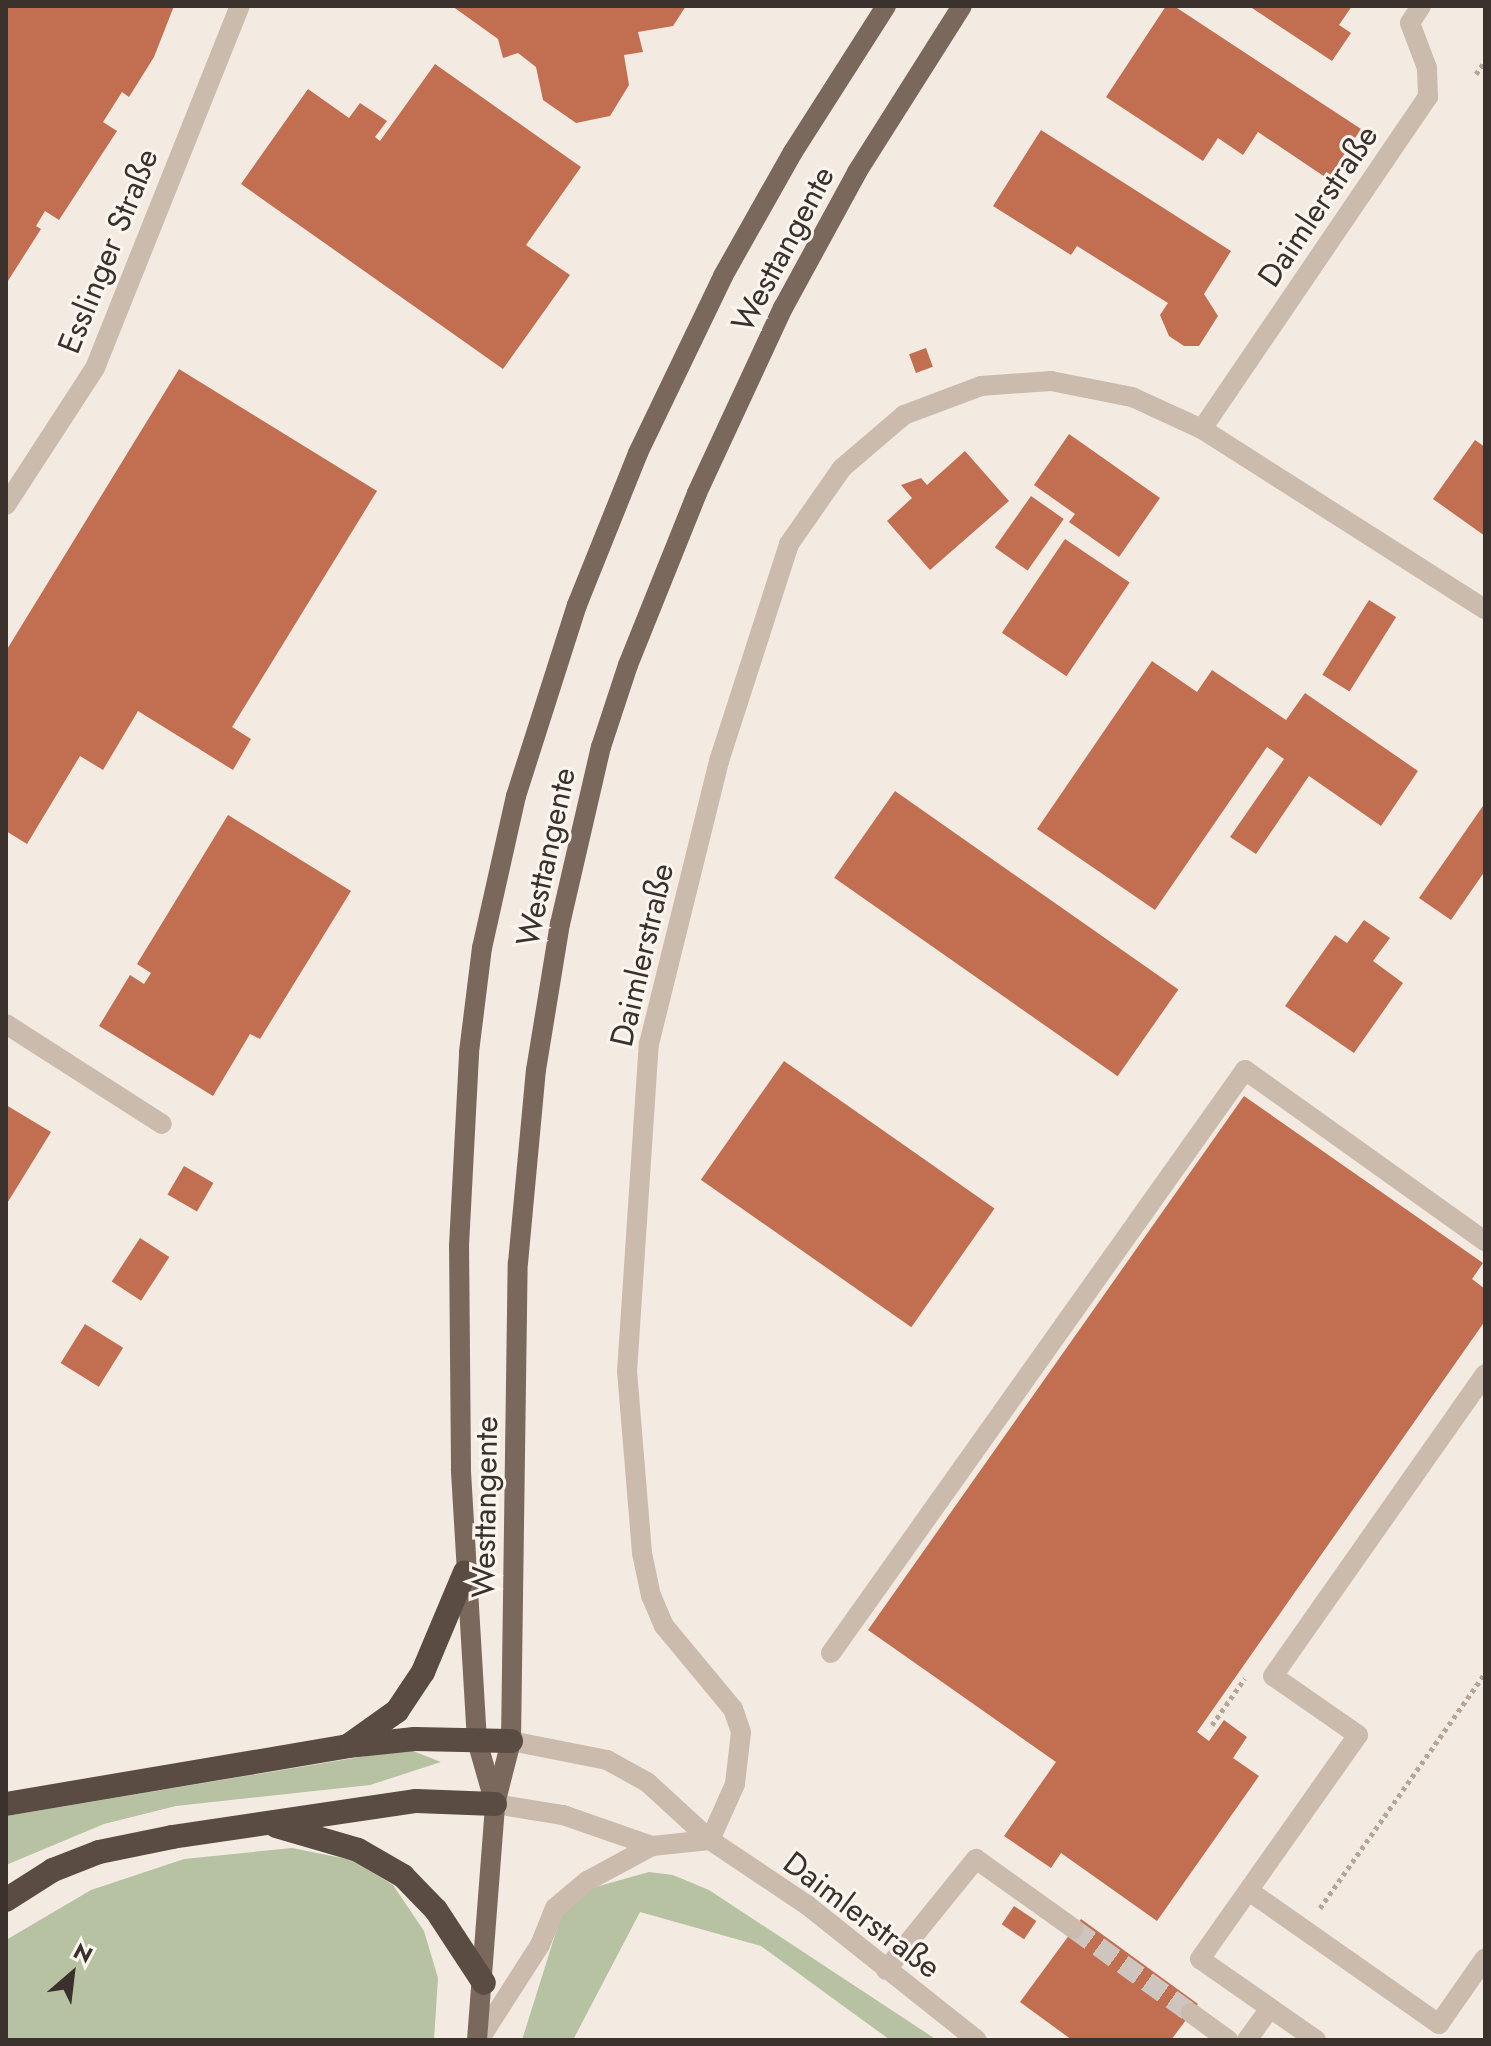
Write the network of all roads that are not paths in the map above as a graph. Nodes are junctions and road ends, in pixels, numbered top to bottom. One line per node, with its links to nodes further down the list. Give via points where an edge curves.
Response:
1 (240, 6): 6 (street, Esslinger Straße, via 95,368)
2 (886, 6): 12 (main road, Westtangente, via 793,152 723,276 651,425 577,605 516,796 482,948 469,1052 459,1246)
3 (962, 6): 15 (main road, Westtangente, via 857,172 783,308 697,493 601,747 560,924 534,1085 518,1263)
4 (1421, 6): 5 (street, Daimlerstraße, via 1410,23 1427,68 1428,97)
5 (1202, 429): 7 (street, Daimlerstraße); 20 (street, Daimlerstraße, via 1132,397 1101,390 1051,381 981,386 904,415 842,468 789,544 719,761 649,1044 627,1372 642,1553 651,1596 664,1626 733,1709 741,1732 741,1762)
6 (6, 505)
7 (1485, 609)
8 (6, 1024): 9 (street)
9 (162, 1124)
10 (1485, 1241): 13 (street, via 1245,1070)
11 (1485, 1374): 22 (street, via 1273,1676 1358,1735)
12 (465, 1572): 14 (main road, Westtangente); 16 (highway, via 423,1672 397,1711)
13 (831, 1653)
14 (477, 1741): 15 (highway); 16 (highway, via 415,1739); 18 (main road, Westtangente)
15 (511, 1741): 18 (main road, Westtangente); 20 (street, Daimlerstraße, via 607,1760 647,1782)
16 (348, 1746): 17 (highway)
17 (6, 1804)
18 (495, 1804): 19 (highway, via 416,1801); 21 (street, via 563,1815); 27 (main road, Westtangente)
19 (262, 1822): 23 (highway, via 99,1852 53,1870); 27 (highway, via 358,1850 403,1876 436,1910)
20 (710, 1840): 21 (street); 26 (street, Daimlerstraße, via 807,1905)
21 (652, 1846): 31 (street, via 587,1881 555,1908 540,1945)
22 (1249, 1891): 28 (street, via 1200,1959); 30 (street)
23 (6, 1900)
24 (1074, 1929): 26 (street, via 976,1859)
25 (1485, 1958): 30 (street)
26 (886, 1970): 32 (street, Daimlerstraße)
27 (484, 1983): 31 (main road, Westtangente)
28 (1270, 2008): 34 (street); 35 (street)
29 (1191, 2013): 33 (street)
30 (1433, 2032)
31 (478, 2040)
32 (977, 2040)
33 (1228, 2040)
34 (1247, 2040)
35 (1316, 2040)

